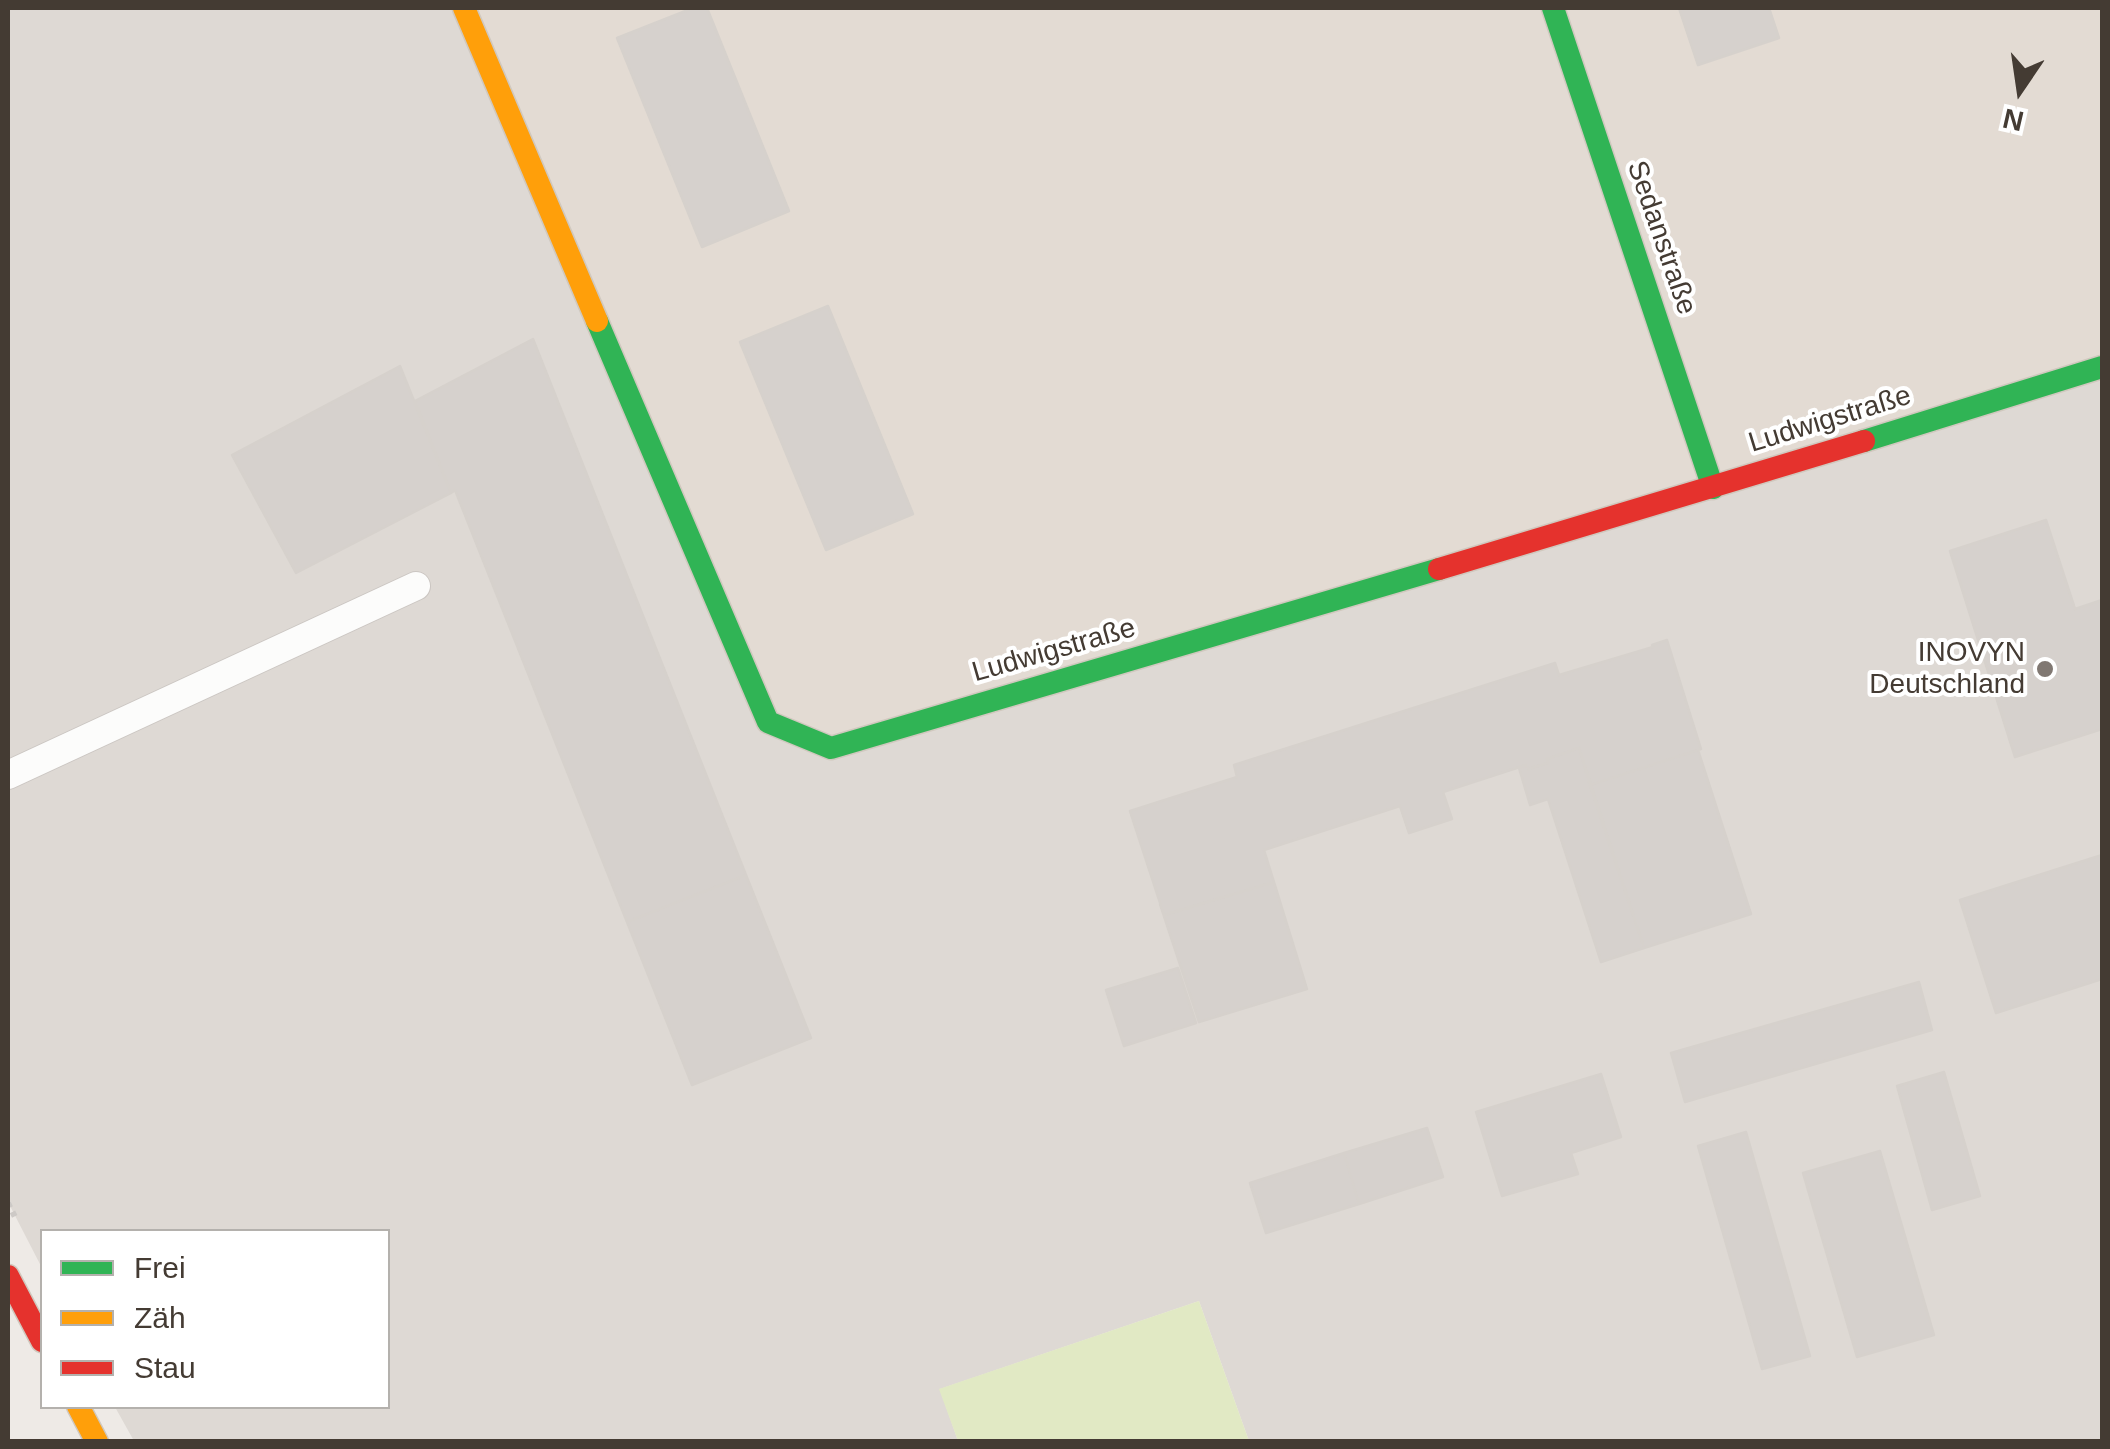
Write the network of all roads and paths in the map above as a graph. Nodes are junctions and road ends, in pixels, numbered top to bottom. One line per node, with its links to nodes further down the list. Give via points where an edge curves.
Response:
1 (464, 8): 4 (street, Ludwigstraße, via 768,722 831,748)
2 (1552, 8): 4 (street, Sedanstraße)
3 (2102, 367): 4 (street, Ludwigstraße)
4 (1714, 488)
5 (416, 586): 6 (lane)
6 (8, 775)
7 (8, 1276): 8 (street)
8 (40, 1336)
9 (80, 1409): 10 (street)
10 (97, 1442)

